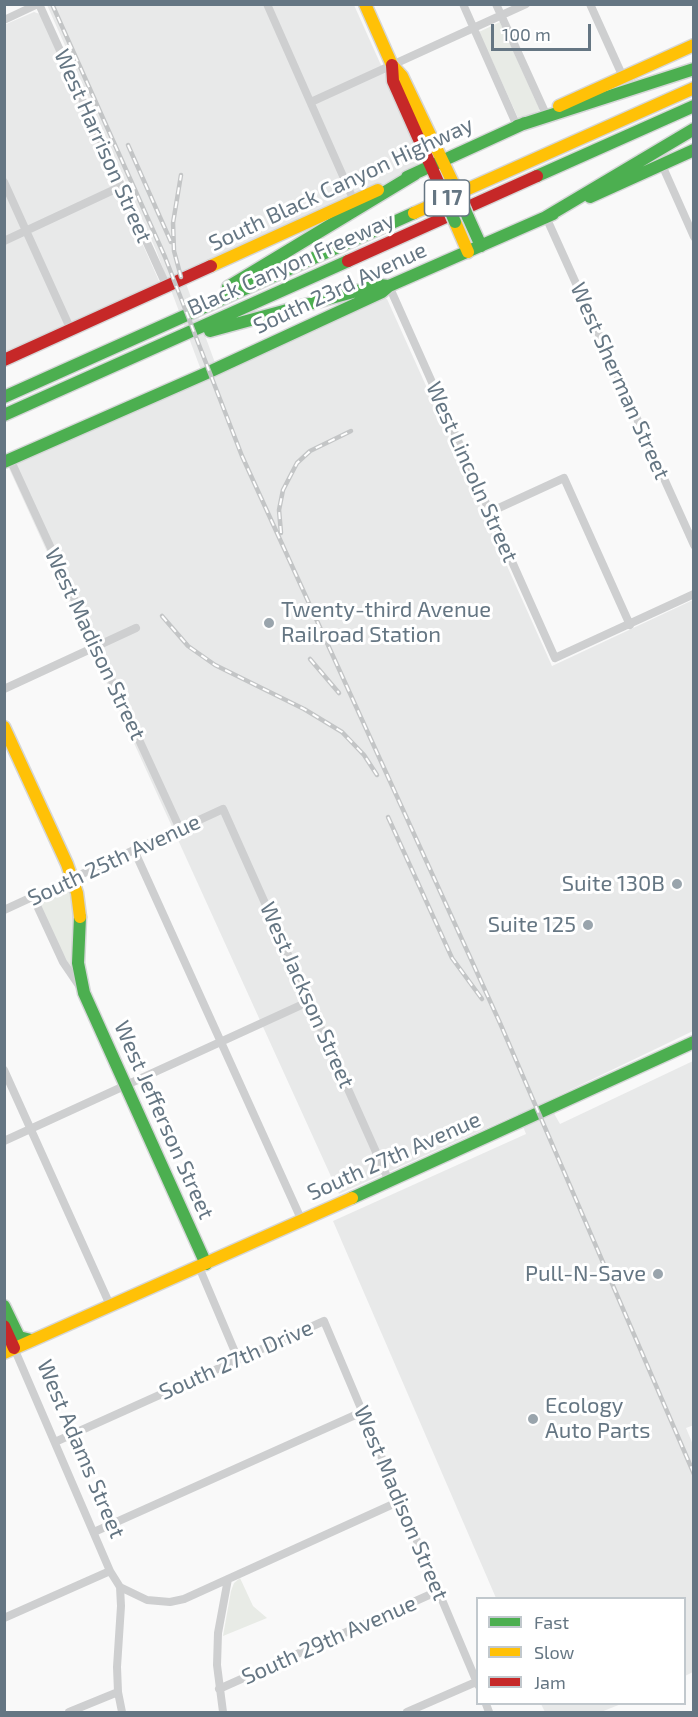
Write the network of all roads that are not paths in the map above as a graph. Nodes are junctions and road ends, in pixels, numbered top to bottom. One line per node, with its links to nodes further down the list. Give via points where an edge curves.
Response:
1 (39, 4): 9 (street); 27 (street, West Harrison Street)
2 (267, 4): 16 (street)
3 (365, 4): 12 (main road)
4 (463, 4): 10 (street)
5 (496, 4): 8 (street)
6 (526, 4): 8 (street)
7 (590, 4): 14 (street)
8 (501, 16): 10 (street); 18 (street)
9 (4, 20)
10 (474, 28): 12 (street); 19 (street)
11 (693, 45): 14 (main road, South Black Canyon Highway)
12 (392, 65): 16 (street); 22 (main road, via 402,76); 23 (main road, via 393,81)
13 (693, 69): 19 (main road)
14 (623, 77): 18 (main road, South Black Canyon Highway)
15 (693, 88): 37 (main road, Black Canyon Freeway / I 17)
16 (311, 102): 28 (street)
17 (693, 106): 39 (main road, Black Canyon Freeway / I 17)
18 (545, 112): 19 (main road, South Black Canyon Highway)
19 (518, 126): 22 (main road, South Black Canyon Highway)
20 (693, 129): 29 (main road)
21 (693, 150): 24 (main road, South 23rd Avenue)
22 (443, 160): 23 (main road, South Black Canyon Highway); 33 (main road, bridge)
23 (430, 165): 25 (main road, South Black Canyon Highway); 34 (main road, bridge)
24 (662, 165): 29 (main road, South 23rd Avenue); 31 (street)
25 (415, 174): 28 (main road, South Black Canyon Highway); 37 (main road)
26 (4, 182): 30 (street)
27 (122, 186): 30 (street); 36 (street, West Harrison Street)
28 (354, 201): 36 (main road, South Black Canyon Highway)
29 (546, 217): 33 (main road, South 23rd Avenue); 45 (street, West Sherman Street)
30 (27, 230): 32 (street); 38 (street)
31 (693, 237)
32 (4, 241)
33 (481, 246): 34 (main road, South 23rd Avenue)
34 (468, 252): 35 (main road, South 23rd Avenue)
35 (389, 286): 39 (main road, via 379,285); 43 (main road, South 23rd Avenue, via 209,372); 44 (street, West Lincoln Street)
36 (167, 287): 38 (main road, South Black Canyon Highway)
37 (161, 327): 41 (main road, Black Canyon Freeway / I 17)
38 (72, 330): 40 (main road, South Black Canyon Highway)
39 (156, 347): 42 (main road, Black Canyon Freeway / I 17)
40 (4, 360)
41 (4, 397)
42 (4, 415)
43 (7, 460): 49 (street, West Madison Street)
44 (490, 512): 47 (street, West Lincoln Street, via 555,658); 47 (street, via 564,478)
45 (693, 545)
46 (693, 594): 47 (street)
47 (630, 625)
48 (136, 628): 49 (street)
49 (96, 647): 50 (street); 53 (street, West Madison Street)
50 (4, 689)
51 (4, 727): 55 (main road, West Jefferson Street)
52 (223, 809): 53 (street, South 25th Avenue); 59 (street, West Jackson Street)
53 (180, 829): 54 (street, South 25th Avenue)
54 (135, 850): 55 (street, South 25th Avenue); 61 (street)
55 (72, 879): 56 (street, South 25th Avenue); 58 (main road, West Jefferson Street, via 80,904 78,963)
56 (33, 897): 57 (street, South 25th Avenue); 58 (street, West Jefferson Street, via 63,962)
57 (4, 910)
58 (84, 993): 63 (main road, West Jefferson Street)
59 (310, 1001): 61 (street); 66 (street, West Jackson Street)
60 (693, 1041): 66 (main road, South 27th Avenue)
61 (221, 1042): 63 (street); 67 (street)
62 (4, 1070): 64 (street)
63 (125, 1086): 64 (street); 68 (main road, West Jefferson Street)
64 (31, 1129): 65 (street); 70 (street)
65 (4, 1141)
66 (389, 1181): 67 (main road, South 27th Avenue)
67 (302, 1221): 68 (main road, South 27th Avenue)
68 (203, 1265): 70 (main road, South 27th Avenue); 75 (street, West Jefferson Street)
69 (4, 1305): 73 (main road, West Adams Street, via 19,1337)
70 (110, 1305): 73 (main road, South 27th Avenue)
71 (324, 1321): 75 (street, South 27th Drive); 76 (street, West Madison Street)
72 (4, 1326): 74 (main road, West Adams Street)
73 (31, 1340): 74 (main road, South 27th Avenue)
74 (9, 1350): 77 (street, West Adams Street)
75 (238, 1359): 77 (street, South 27th Drive)
76 (362, 1412): 78 (street, West Madison Street); 79 (street)
77 (56, 1442): 79 (street, West Adams Street)
78 (400, 1501): 81 (street); 83 (street, West Madison Street)
79 (94, 1532): 80 (street, West Adams Street)
80 (110, 1571): 82 (street, West Adams Street); 84 (street)
81 (228, 1579): 82 (street, via 171,1602 147,1600); 87 (street, via 219,1631)
82 (120, 1587): 88 (street)
83 (438, 1591): 85 (street, West Madison Street); 87 (street, South 29th Avenue)
84 (4, 1618)
85 (476, 1681)
86 (476, 1683): 92 (street)
87 (219, 1689): 91 (street)
88 (118, 1692): 89 (street); 90 (street)
89 (69, 1713)
90 (122, 1713)
91 (223, 1713)
92 (407, 1713)

